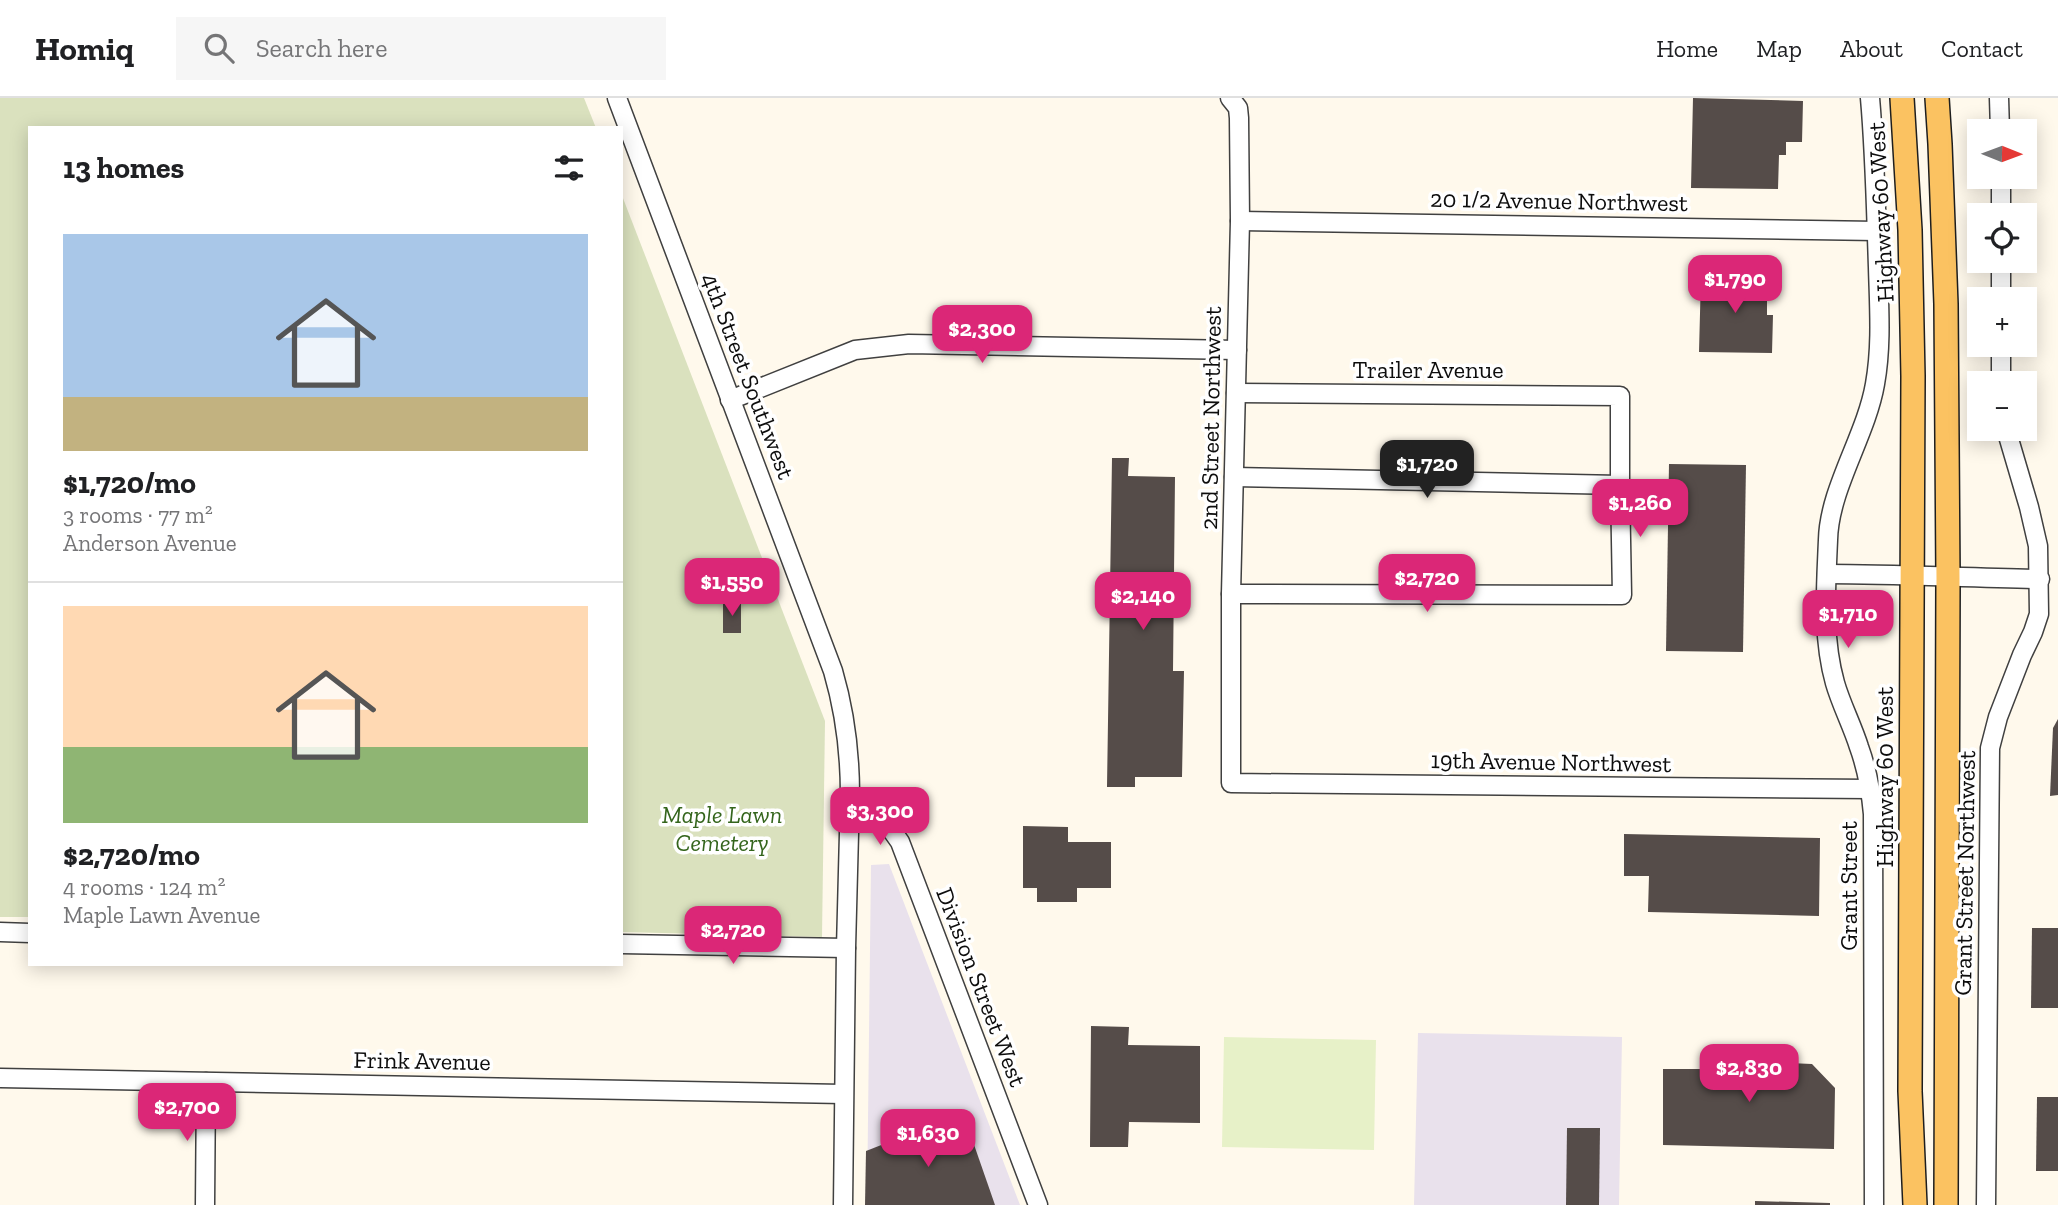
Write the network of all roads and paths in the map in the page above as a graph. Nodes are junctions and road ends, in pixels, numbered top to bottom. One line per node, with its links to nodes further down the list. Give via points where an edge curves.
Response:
1 (617, 98): 12 (street, 4th Street Southwest)
2 (1230, 98): 8 (street, 2nd Street Northwest, via 1240,118)
3 (1870, 98): 9 (street, Grant Street)
4 (1902, 98): 17 (main road, Highway 60 West, via 1910,230)
5 (1937, 98): 18 (main road, via 1946,304)
6 (1999, 98): 7 (street)
7 (2000, 119)
8 (1240, 221): 9 (street, 20 1/2 Avenue Northwest); 10 (street, 2nd Street Northwest)
9 (1877, 231): 16 (street, Grant Street, via 1880,343 1875,384 1865,424 1836,497)
10 (1237, 350): 11 (street, 2nd Street Northwest); 12 (street, via 882,346 855,349)
11 (1236, 393): 14 (street, 2nd Street Northwest); 15 (street, Trailer Avenue, via 1620,396)
12 (730, 400): 23 (street, 4th Street Southwest, via 833,671 847,737)
13 (2010, 441): 19 (street, Grant Street Northwest, via 2038,546)
14 (1234, 477): 15 (street); 20 (street, 2nd Street Northwest)
15 (1619, 485): 20 (street, via 1622,595)
16 (1827, 574): 17 (street); 22 (street, Grant Street, via 1829,655)
17 (1912, 574): 18 (street); 35 (main road, Highway 60 West, via 1910,1091)
18 (1948, 578): 19 (street); 36 (main road)
19 (2040, 579): 37 (street, Grant Street Northwest, via 2039,614 1990,748)
20 (1231, 594): 21 (street, 2nd Street Northwest)
21 (1231, 783): 22 (street, 19th Avenue Northwest)
22 (1870, 789): 34 (street, Grant Street)
23 (850, 795): 27 (street); 33 (street, Division Street West, via 888,825 900,842)
24 (0, 932): 25 (street)
25 (28, 933)
26 (623, 944): 27 (street)
27 (846, 948): 30 (street)
28 (0, 1078): 29 (street, Frink Avenue)
29 (206, 1082): 30 (street, Frink Avenue); 31 (street)
30 (843, 1094): 32 (street)
31 (205, 1205)
32 (843, 1205)
33 (1038, 1205)
34 (1874, 1205)
35 (1915, 1205)
36 (1946, 1205)
37 (1986, 1205)

